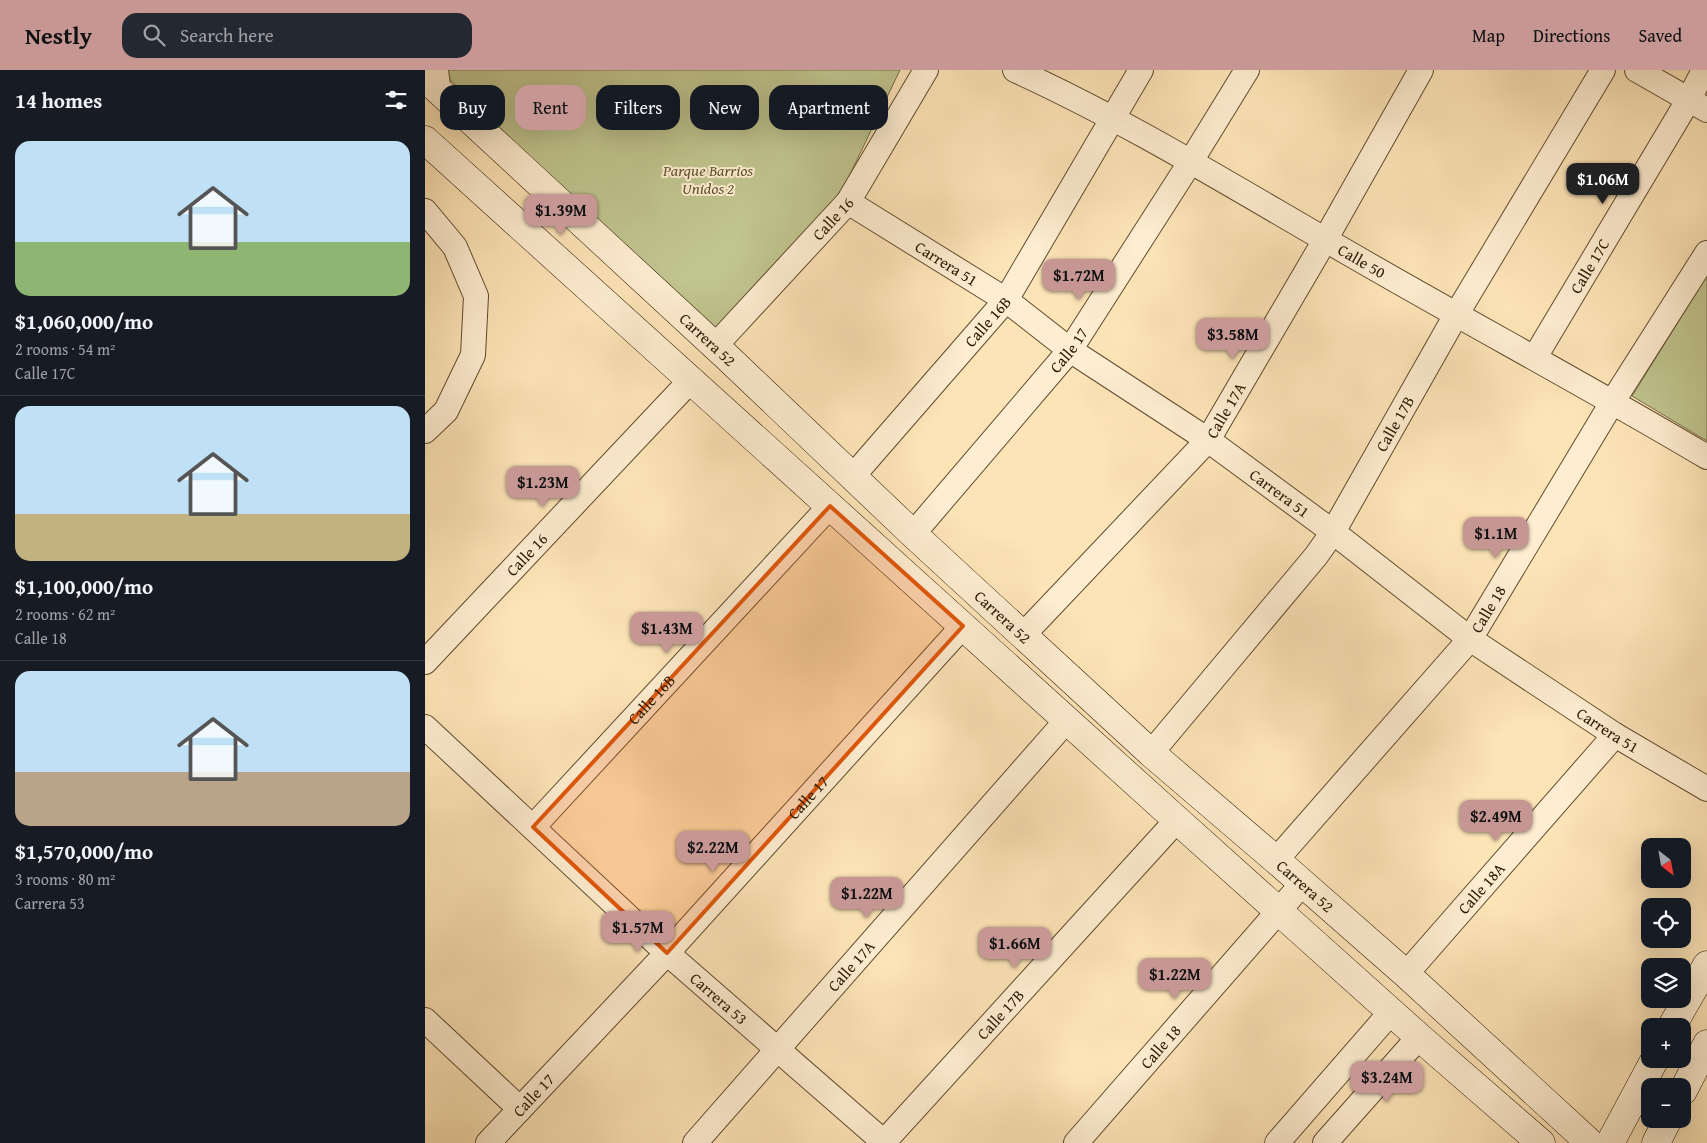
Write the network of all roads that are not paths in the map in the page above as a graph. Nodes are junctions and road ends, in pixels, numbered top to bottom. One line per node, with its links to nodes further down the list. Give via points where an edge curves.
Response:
1 (442, 70): 11 (lane)
2 (926, 70): 19 (street, Calle 16)
3 (1141, 70): 14 (street, Calle 16B)
4 (1247, 70): 17 (street, Calle 17)
5 (1421, 70): 22 (street, Calle 17A)
6 (1603, 70): 25 (street, Calle 17B)
7 (1637, 70): 13 (street)
8 (1704, 70): 13 (street, Calle 17C)
9 (1020, 71): 14 (street, Calle 50)
10 (425, 78): 12 (main road, Carrera 52)
11 (444, 85)
12 (440, 92)
13 (1698, 105): 28 (street, Calle 17C)
14 (1113, 118): 17 (street, Calle 50); 24 (street, Calle 16B)
15 (480, 130): 18 (main road, Carrera 52)
16 (425, 140): 21 (main road)
17 (1191, 161): 22 (street, Calle 50); 27 (street, Calle 17)
18 (548, 193): 21 (main road, via 553,209 547,220 535,226); 26 (main road, Carrera 52)
19 (848, 202): 24 (street, Carrera 51); 26 (street, Calle 16)
20 (425, 211): 31 (street, via 455,247 477,296 473,355 446,411)
21 (519, 224): 29 (main road)
22 (1325, 240): 25 (street, Calle 50); 32 (street, Calle 17A)
23 (1707, 253): 30 (street, Calle 18)
24 (1005, 300): 27 (street, Carrera 51); 34 (street, Calle 16B)
25 (1456, 315): 28 (street, Calle 50); 36 (street, Calle 17B)
26 (714, 346): 34 (main road, Carrera 52)
27 (1070, 350): 32 (street, Carrera 51); 37 (street, Calle 17)
28 (1535, 357): 30 (street, Calle 50)
29 (690, 381): 35 (main road); 41 (street, Calle 16)
30 (1613, 402): 33 (street, Calle 50); 40 (street, Calle 18)
31 (425, 431)
32 (1208, 440): 36 (street, Carrera 51); 39 (street, Calle 17A)
33 (1707, 457)
34 (853, 476): 37 (main road, Carrera 52)
35 (830, 506): 38 (main road); 48 (street, Calle 16B)
36 (1333, 532): 40 (street, Carrera 51); 45 (street, Calle 17B)
37 (913, 534): 39 (main road, Carrera 52)
38 (963, 626): 42 (main road); 52 (street, Calle 17)
39 (1024, 634): 45 (main road, Carrera 52)
40 (1470, 639): 44 (street, Carrera 51); 49 (street, Calle 18)
41 (425, 662)
42 (1067, 720): 47 (main road); 60 (street, Calle 17A)
43 (425, 727): 48 (street, Carrera 53)
44 (1615, 735): 46 (street, Carrera 51); 54 (street, Calle 18A)
45 (1151, 753): 49 (main road, Carrera 52)
46 (1707, 789)
47 (1177, 820): 51 (main road); 67 (street, Calle 17B)
48 (533, 828): 52 (street, Carrera 53)
49 (1276, 860): 50 (main road, Carrera 52)
50 (1303, 883): 51 (street, Calle 18); 54 (main road, Carrera 52)
51 (1278, 910): 55 (main road); 68 (street, Calle 18)
52 (667, 953): 60 (street, Carrera 53); 63 (street, Calle 17)
53 (1707, 965): 56 (main road)
54 (1406, 974): 72 (main road, Carrera 52)
55 (1391, 1012): 58 (main road); 69 (street)
56 (1677, 1018)
57 (425, 1020): 63 (street)
58 (1419, 1036): 70 (street); 71 (main road)
59 (1707, 1044): 62 (main road)
60 (778, 1050): 66 (street, Calle 17A); 67 (street, Carrera 53)
61 (1650, 1068): 73 (main road)
62 (1690, 1078)
63 (520, 1109): 65 (street, Calle 17)
64 (1664, 1128): 74 (main road)
65 (487, 1143)
66 (695, 1143)
67 (884, 1143)
68 (1076, 1143)
69 (1277, 1143)
70 (1325, 1143)
71 (1541, 1143)
72 (1590, 1143)
73 (1610, 1143)
74 (1656, 1143)

